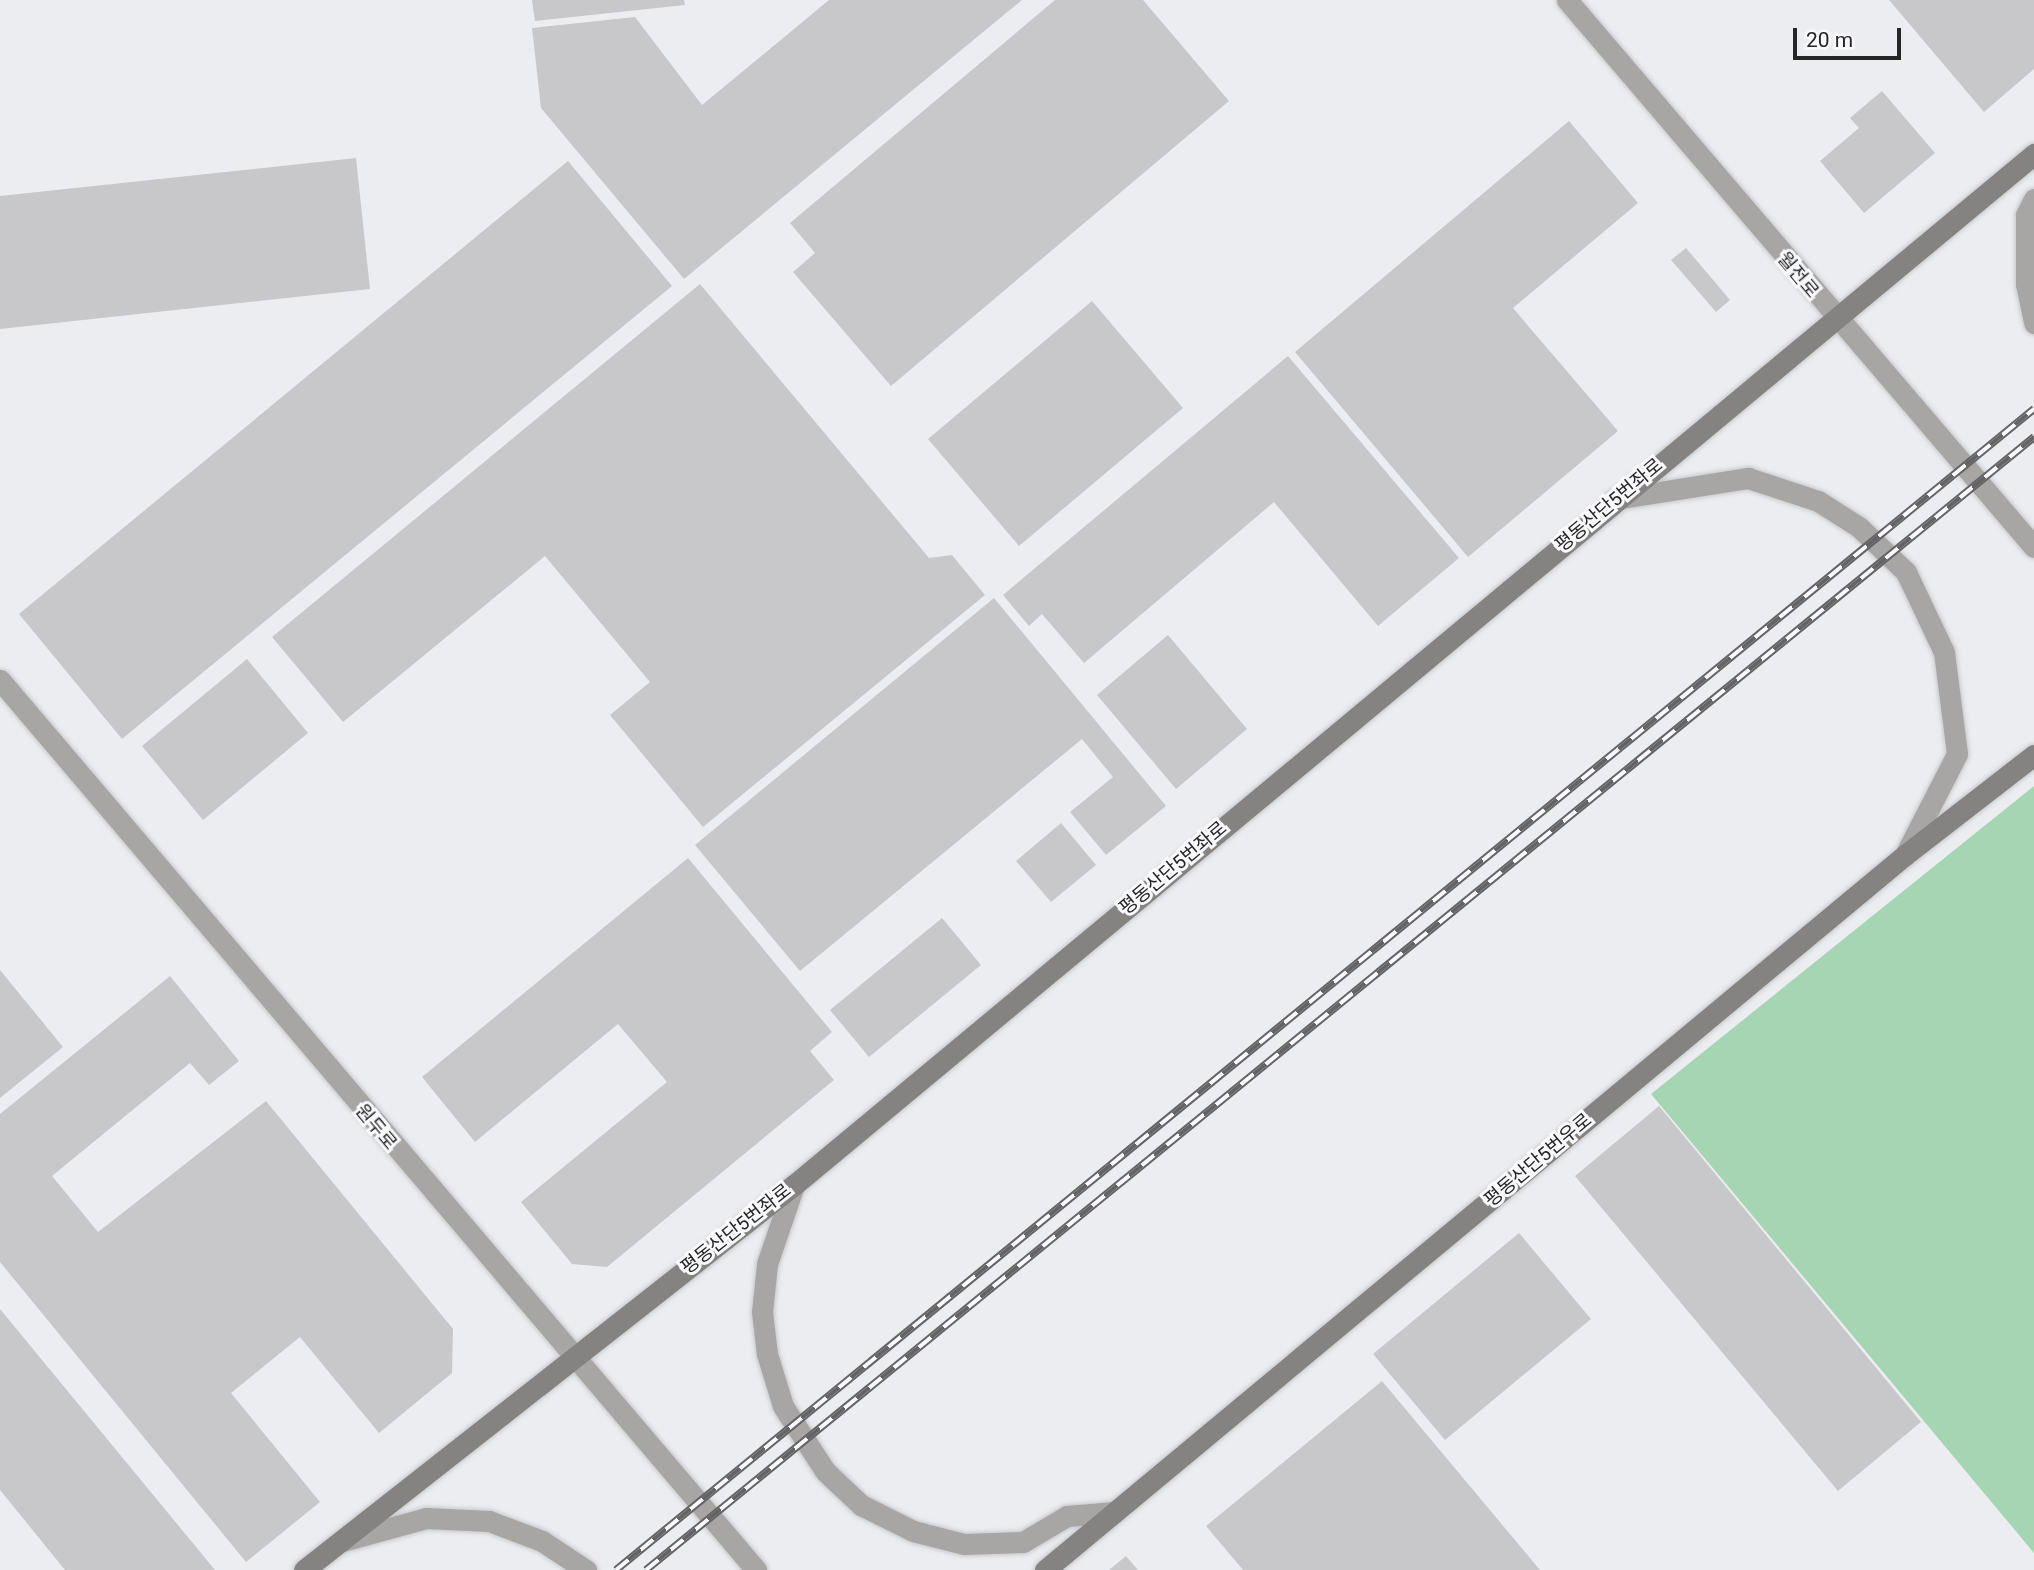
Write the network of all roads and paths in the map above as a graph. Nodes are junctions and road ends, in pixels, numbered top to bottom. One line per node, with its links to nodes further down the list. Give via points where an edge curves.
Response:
1 (1567, 0): 4 (street, 월전로)
2 (2034, 155): 4 (street, 평동산단5번좌로)
3 (2034, 199): 5 (street, via 2026,215 2026,284)
4 (1835, 319): 6 (street, 평동산단5번좌로); 7 (street, 월전로)
5 (2034, 323)
6 (1615, 499): 10 (street, via 1748,478 1818,501 1859,527 1906,572 1944,652 1957,754); 11 (street, 평동산단5번좌로)
7 (2034, 547)
8 (0, 680): 12 (street, 원두로)
9 (2034, 755): 10 (street, 평동산단5번우로)
10 (1905, 855): 13 (street, 평동산단5번우로)
11 (794, 1185): 12 (street, 평동산단5번좌로); 13 (street, via 767,1264 762,1312 783,1406 825,1471 861,1505 913,1531 964,1544 1023,1542 1067,1516)
12 (570, 1357): 14 (street, 평동산단5번좌로); 17 (street, 원두로)
13 (1115, 1512): 18 (street, 평동산단5번우로)
14 (340, 1541): 15 (street, 평동산단5번좌로); 16 (street, via 426,1518 489,1521 542,1541)
15 (304, 1570)
16 (586, 1570)
17 (756, 1570)
18 (1045, 1570)

